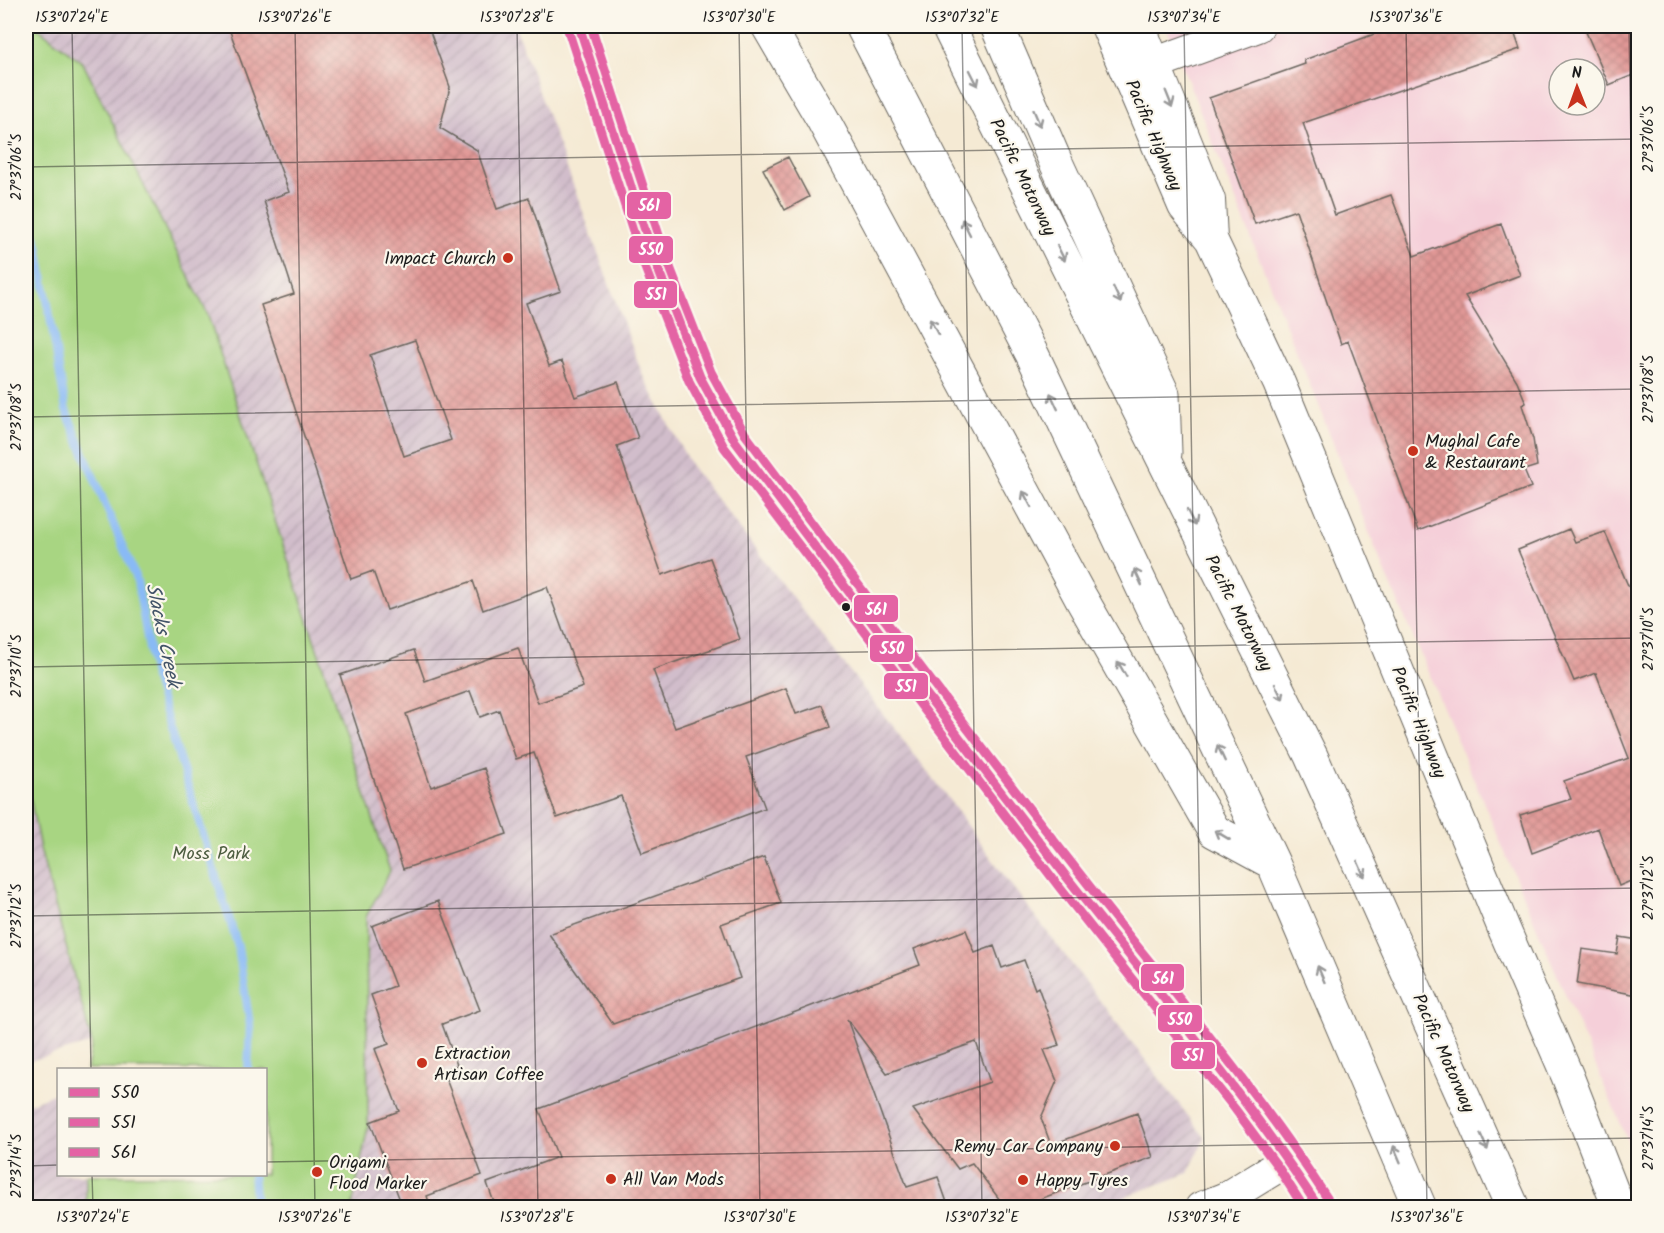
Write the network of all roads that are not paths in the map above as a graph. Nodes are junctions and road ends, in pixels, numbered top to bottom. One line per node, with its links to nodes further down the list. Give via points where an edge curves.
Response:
1 (579, 26): 12 (street, via 655,261 700,377 735,441)
2 (768, 26): 11 (highway, one-way to 2, via 1214,831 1081,598)
3 (862, 26): 11 (highway, one-way to 3, via 1033,356)
4 (948, 26): 10 (highway, Pacific Motorway, one-way to 10)
5 (997, 26): 10 (highway, one-way to 10, via 1163,394)
6 (1107, 26): 9 (street, Pacific Highway)
7 (1139, 26): 9 (street, Pacific Highway)
8 (1258, 26): 9 (street)
9 (1141, 69): 17 (street, Pacific Highway, via 1184,206 1211,239 1279,383)
10 (1165, 465): 16 (highway, Pacific Motorway, one-way to 16, via 1311,756)
11 (1273, 863): 15 (highway, one-way to 11)
12 (1288, 1160): 13 (street, via 1226,1198); 14 (street)
13 (1201, 1208)
14 (1319, 1208)
15 (1420, 1208)
16 (1514, 1208)
17 (1619, 1208)

